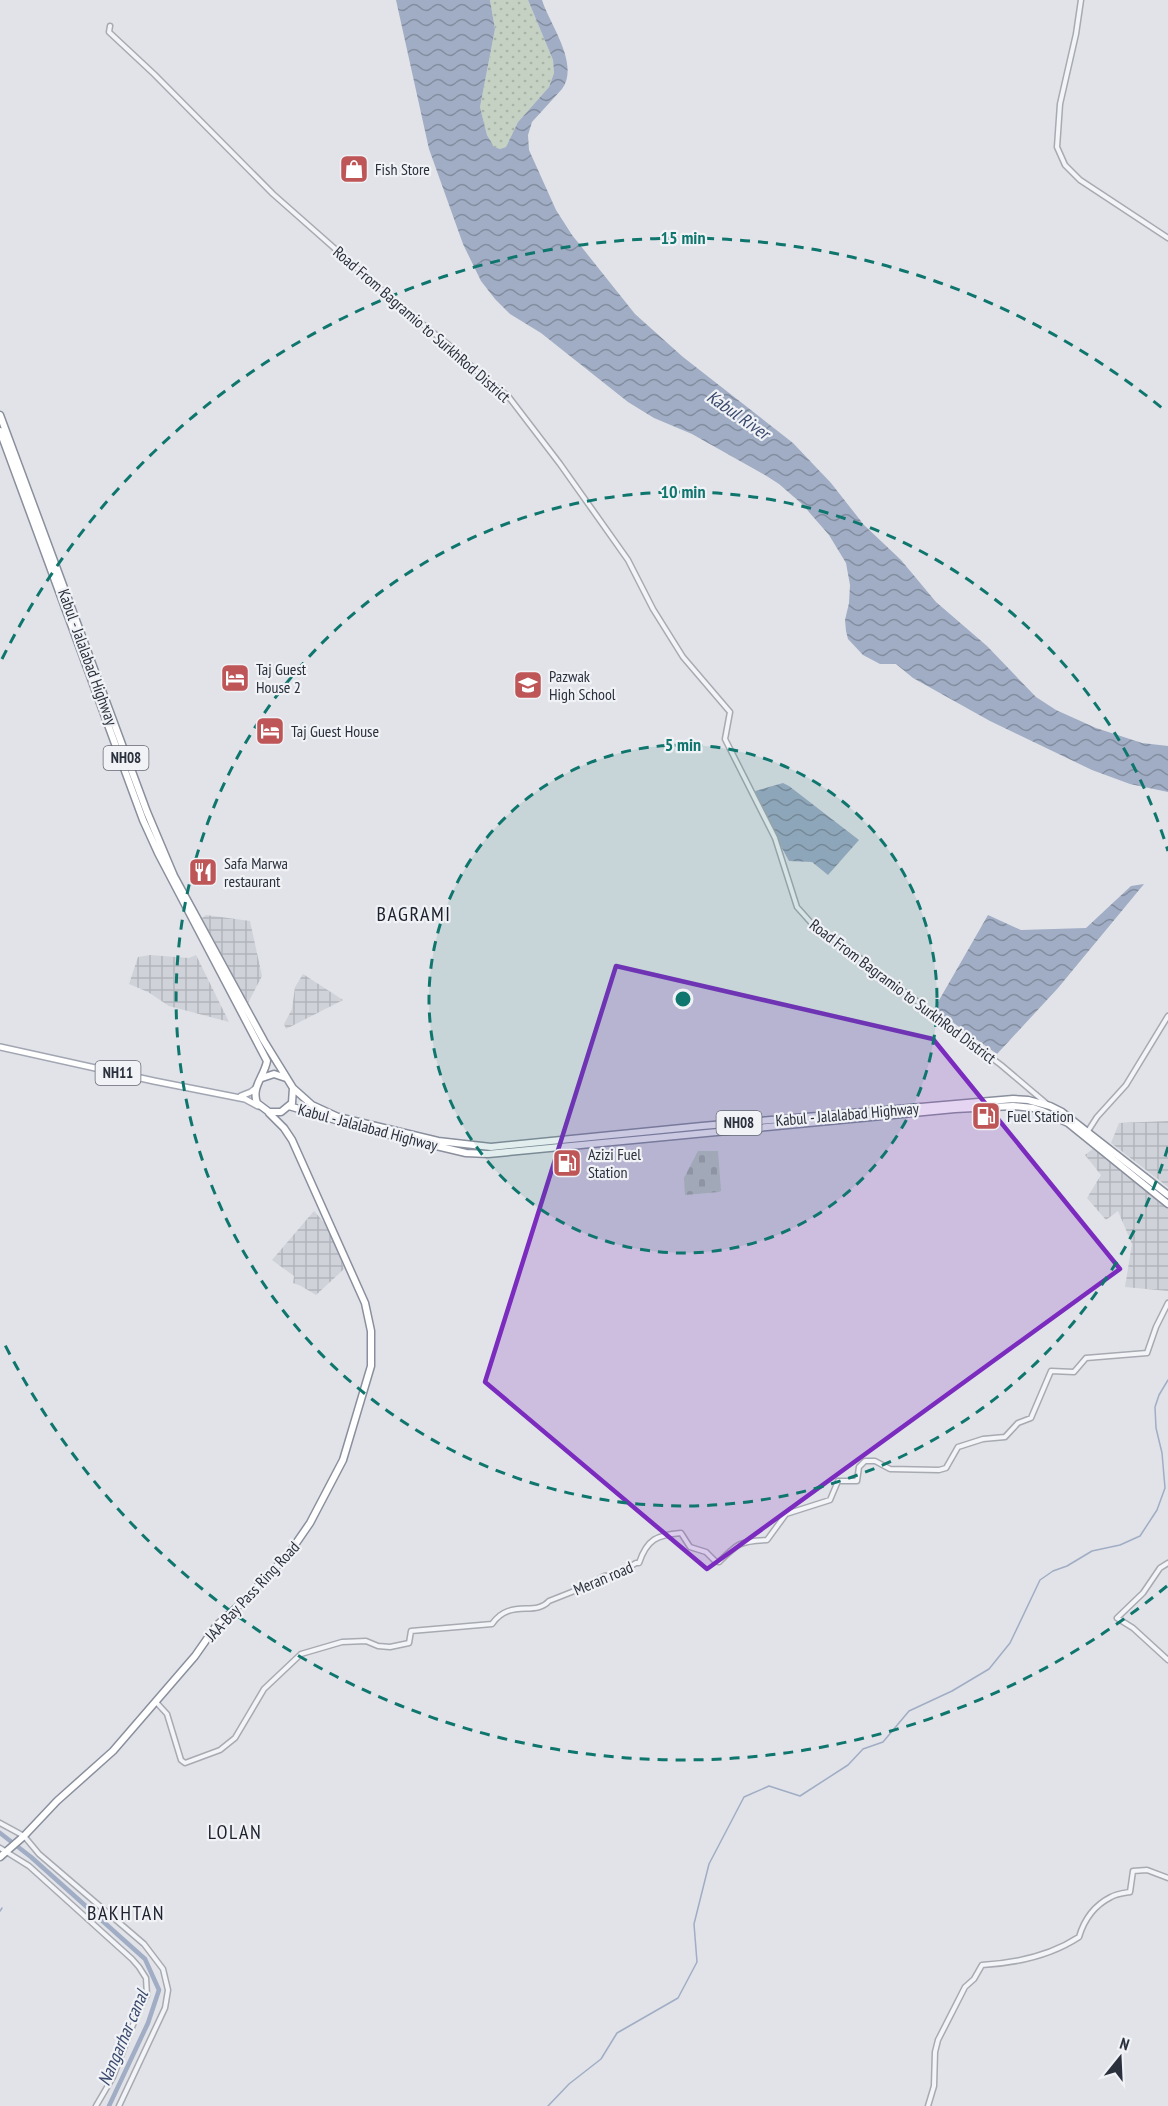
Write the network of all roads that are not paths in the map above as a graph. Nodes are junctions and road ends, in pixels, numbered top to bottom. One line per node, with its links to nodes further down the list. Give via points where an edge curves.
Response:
1 (1081, 0): 3 (street, via 1060,104 1057,147 1065,165 1080,180)
2 (110, 26): 11 (street, Road From Bagramio to SurkhRod District, via 109,32 273,194 508,396 628,560 652,609 683,657 730,712 725,739 775,838 799,910 814,926)
3 (1168, 238)
4 (0, 415): 9 (highway, Kabul - Jalalabad Highway / NH08, via 123,751 170,866 264,1041)
5 (0, 431): 8 (highway, Kabul - Jalalabad Highway / NH08, via 143,820 267,1061)
6 (1168, 1016): 21 (street, via 1126,1085)
7 (0, 1047): 12 (main road, NH11)
8 (262, 1078): 9 (highway, Kabul - Jalalabad Highway / NH08, via 274,1074); 10 (highway)
9 (292, 1085): 17 (highway, Kabul - Jalalabad Highway, via 294,1099); 20 (highway, Kabul - Jalalabad Highway / NH08, via 305,1100 323,1111)
10 (256, 1088): 12 (main road); 16 (highway, via 255,1098)
11 (1034, 1091): 13 (street); 15 (street, Road From Bagramio to SurkhRod District)
12 (236, 1097): 16 (main road, NH11)
13 (1028, 1100): 14 (highway, Kabul - Jalalabad Highway / NH08); 15 (highway, Kabul - Jalalabad Highway / NH08)
14 (979, 1105): 20 (highway, Kabul - Jalalabad Highway / NH08, via 491,1147); 23 (highway, Kabul - Jalalabad Highway / NH08, via 1033,1108 1068,1123)
15 (1050, 1106): 21 (highway, Kabul - Jalalabad Highway / NH08)
16 (261, 1107): 18 (highway)
17 (288, 1108): 18 (highway, Kabul - Jalalabad Highway / NH08); 19 (highway); 20 (highway, Kabul - Jalalabad Highway / NH08)
18 (269, 1112): 19 (highway, JAA-Bay Pass Ring Road)
19 (284, 1128): 27 (highway, JAA-Bay Pass Ring Road, via 365,1303 371,1331 371,1366 343,1460 297,1543 216,1626)
20 (373, 1129)
21 (1088, 1131): 22 (highway, Kabul - Jalalabad Highway / NH08)
22 (1168, 1195)
23 (1168, 1204)
24 (1168, 1303): 27 (street, Meran road, via 1147,1353 1086,1358 1074,1372 1051,1371 1031,1418 1005,1437 958,1447 946,1468 939,1470 890,1469 875,1461 865,1461 859,1467 857,1481 838,1481 830,1500 786,1514 766,1540 737,1544 719,1562 690,1547 681,1533 658,1537 649,1542 639,1563 544,1606 503,1612 492,1624 411,1631 409,1643 390,1647 362,1641 342,1642 301,1654 264,1689 235,1738 220,1750 194,1761 181,1760 167,1714)
25 (1168, 1563): 26 (street, via 1117,1618)
26 (1168, 1660)
27 (156, 1702): 29 (highway, JAA-Bay Pass Ring Road, via 113,1751)
28 (0, 1823): 29 (street)
29 (24, 1836): 30 (highway, JAA-Bay Pass Ring Road); 33 (street, via 39,1854 144,1944 163,1969 168,1990 165,2008)
30 (4, 1852): 32 (street, via 29,1866 132,1959 146,1978 147,1995 113,2077)
31 (1168, 1878): 34 (street, via 1147,1870 1133,1871 1130,1892 1110,1897 1099,1906 1083,1922 1079,1937 1063,1947 1004,1964 982,1965 965,1987 938,2040)
32 (96, 2106)
33 (120, 2106)
34 (928, 2106)

